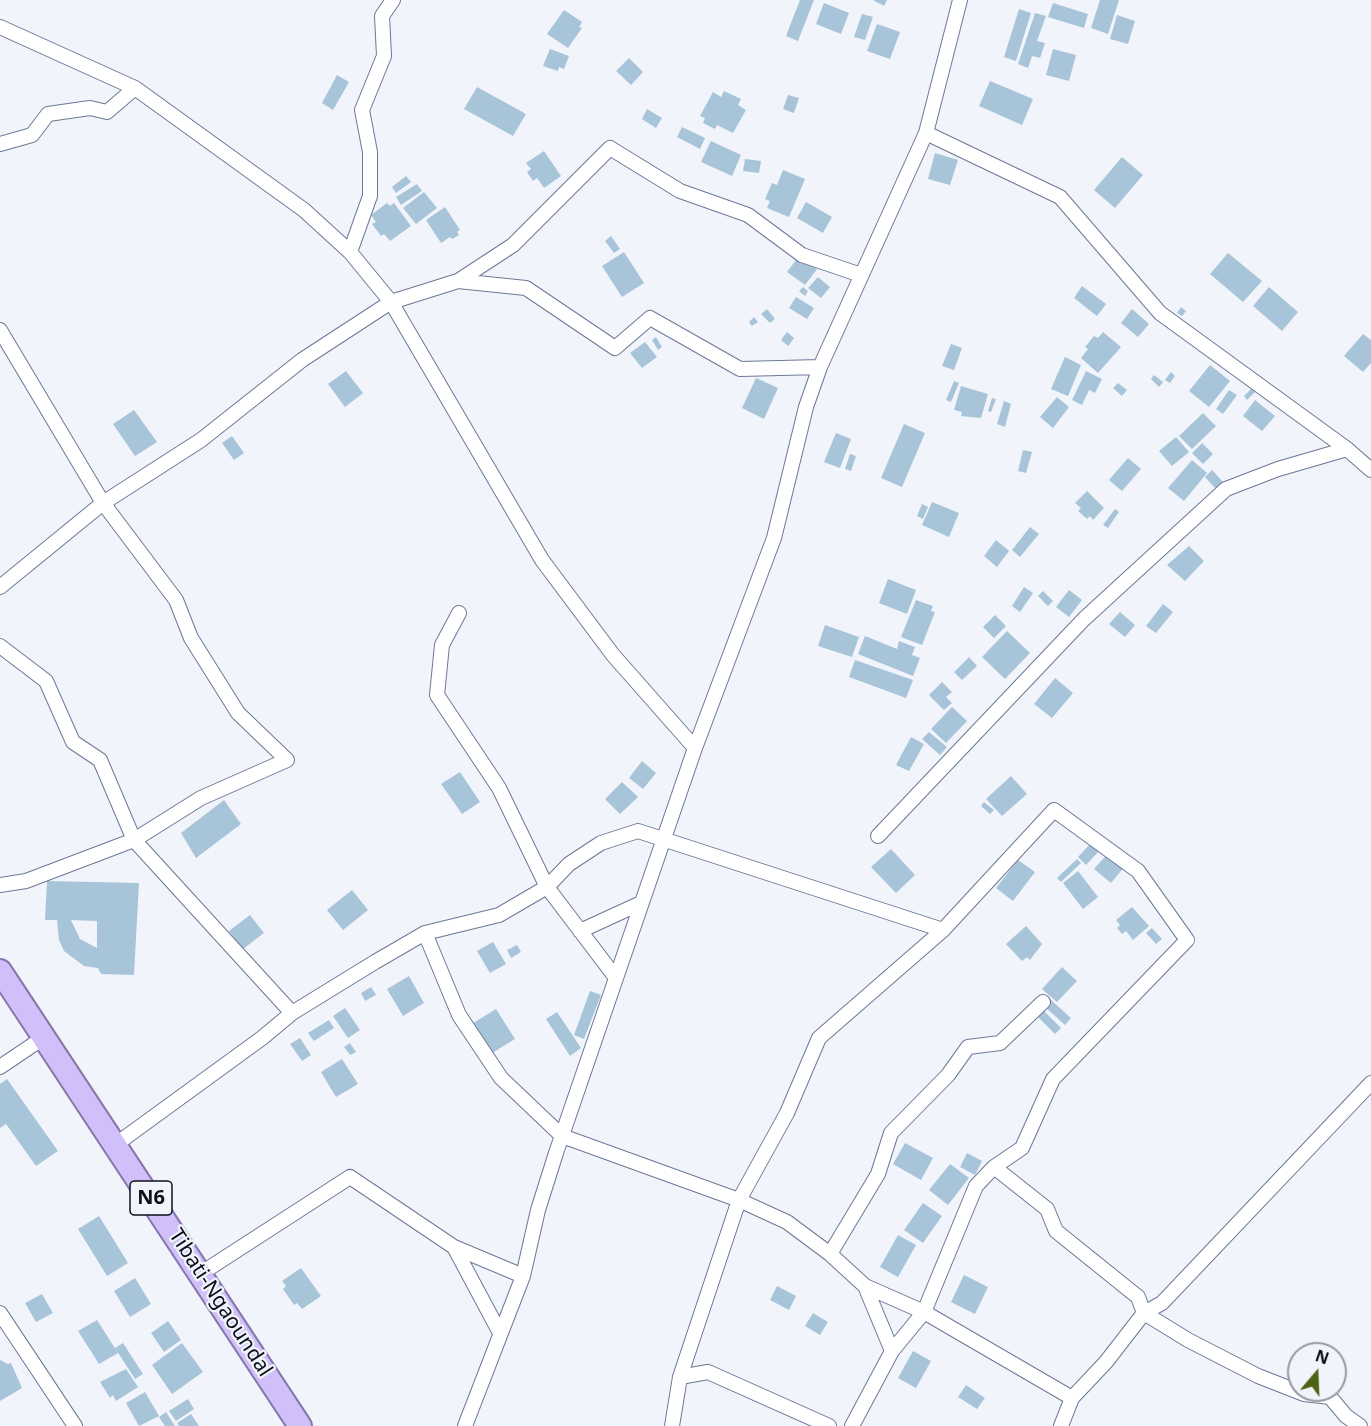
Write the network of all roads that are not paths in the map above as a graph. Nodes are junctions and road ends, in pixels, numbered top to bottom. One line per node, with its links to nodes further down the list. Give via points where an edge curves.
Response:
1 (393, 0): 7 (street, via 382,16 384,56 362,110 370,152 370,196)
2 (960, 0): 5 (street)
3 (0, 27): 4 (street)
4 (135, 88): 6 (street, via 107,112 90,108 48,114 32,135); 7 (street, via 304,210)
5 (926, 133): 8 (street); 13 (street, via 1060,197 1160,313)
6 (0, 144)
7 (350, 252): 10 (street)
8 (861, 275): 9 (street, via 802,255 748,215 680,191 610,148 513,245); 12 (street)
9 (458, 280): 10 (street); 12 (street, via 526,288 615,348 650,318 740,369)
10 (391, 302): 16 (street, via 302,360 201,440); 20 (street, via 542,560 613,655)
11 (0, 330): 16 (street)
12 (820, 367): 20 (street, via 806,407 774,538)
13 (1347, 449): 14 (street); 21 (street, via 1226,489 1084,619)
14 (1365, 459): 15 (street)
15 (1371, 470)
16 (103, 503): 17 (street); 22 (street, via 176,600 191,638 238,713 287,760 201,798)
17 (0, 587)
18 (459, 613): 25 (street, via 442,645 437,695 499,788)
19 (0, 646): 22 (street, via 46,681 73,742 100,760)
20 (694, 748): 23 (street)
21 (878, 836)
22 (134, 840): 24 (street, via 26,881); 33 (street)
23 (663, 840): 25 (street, via 638,831 601,843 569,864); 26 (street); 27 (street)
24 (0, 885)
25 (547, 886): 28 (street); 29 (street, via 499,915)
26 (641, 903): 28 (street); 31 (street)
27 (944, 930): 39 (street, via 1054,810 1138,871 1187,940 1053,1079 1022,1148); 40 (street, via 819,1038 787,1113)
28 (580, 931): 31 (street)
29 (425, 933): 33 (street); 37 (street, via 459,1015 501,1078)
30 (0, 971): 34 (highway, Tibati-Ngaoundal / N6)
31 (616, 978): 37 (street)
32 (1043, 1002): 42 (street, via 1000,1043 968,1047 948,1076 891,1133 878,1174)
33 (292, 1013): 38 (street)
34 (43, 1038): 35 (street); 38 (highway, Tibati-Ngaoundal / N6)
35 (0, 1067)
36 (1371, 1083): 48 (street, via 1162,1303)
37 (562, 1136): 40 (street); 44 (street, via 538,1210)
38 (115, 1145): 43 (highway, Tibati-Ngaoundal / N6)
39 (993, 1167): 46 (street, via 976,1186); 48 (street, via 1047,1209 1056,1231 1138,1297)
40 (739, 1200): 42 (street, via 787,1222); 51 (street)
41 (454, 1247): 43 (street, via 350,1177); 44 (street); 49 (street)
42 (830, 1254): 45 (street)
43 (200, 1274): 54 (highway, Tibati-Ngaoundal / N6)
44 (523, 1276): 49 (street)
45 (865, 1286): 46 (street); 50 (street)
46 (924, 1312): 50 (street); 52 (street)
47 (0, 1313): 53 (street)
48 (1144, 1313): 52 (street); 60 (street, via 1258,1376 1304,1394 1330,1397)
49 (500, 1333): 55 (street)
50 (892, 1351): 58 (street)
51 (680, 1377): 56 (street); 57 (street, via 708,1372)
52 (1072, 1398): 59 (street)
53 (75, 1426)
54 (300, 1426)
55 (465, 1426)
56 (672, 1426)
57 (830, 1426)
58 (852, 1426)
59 (1061, 1426)
60 (1360, 1426)

